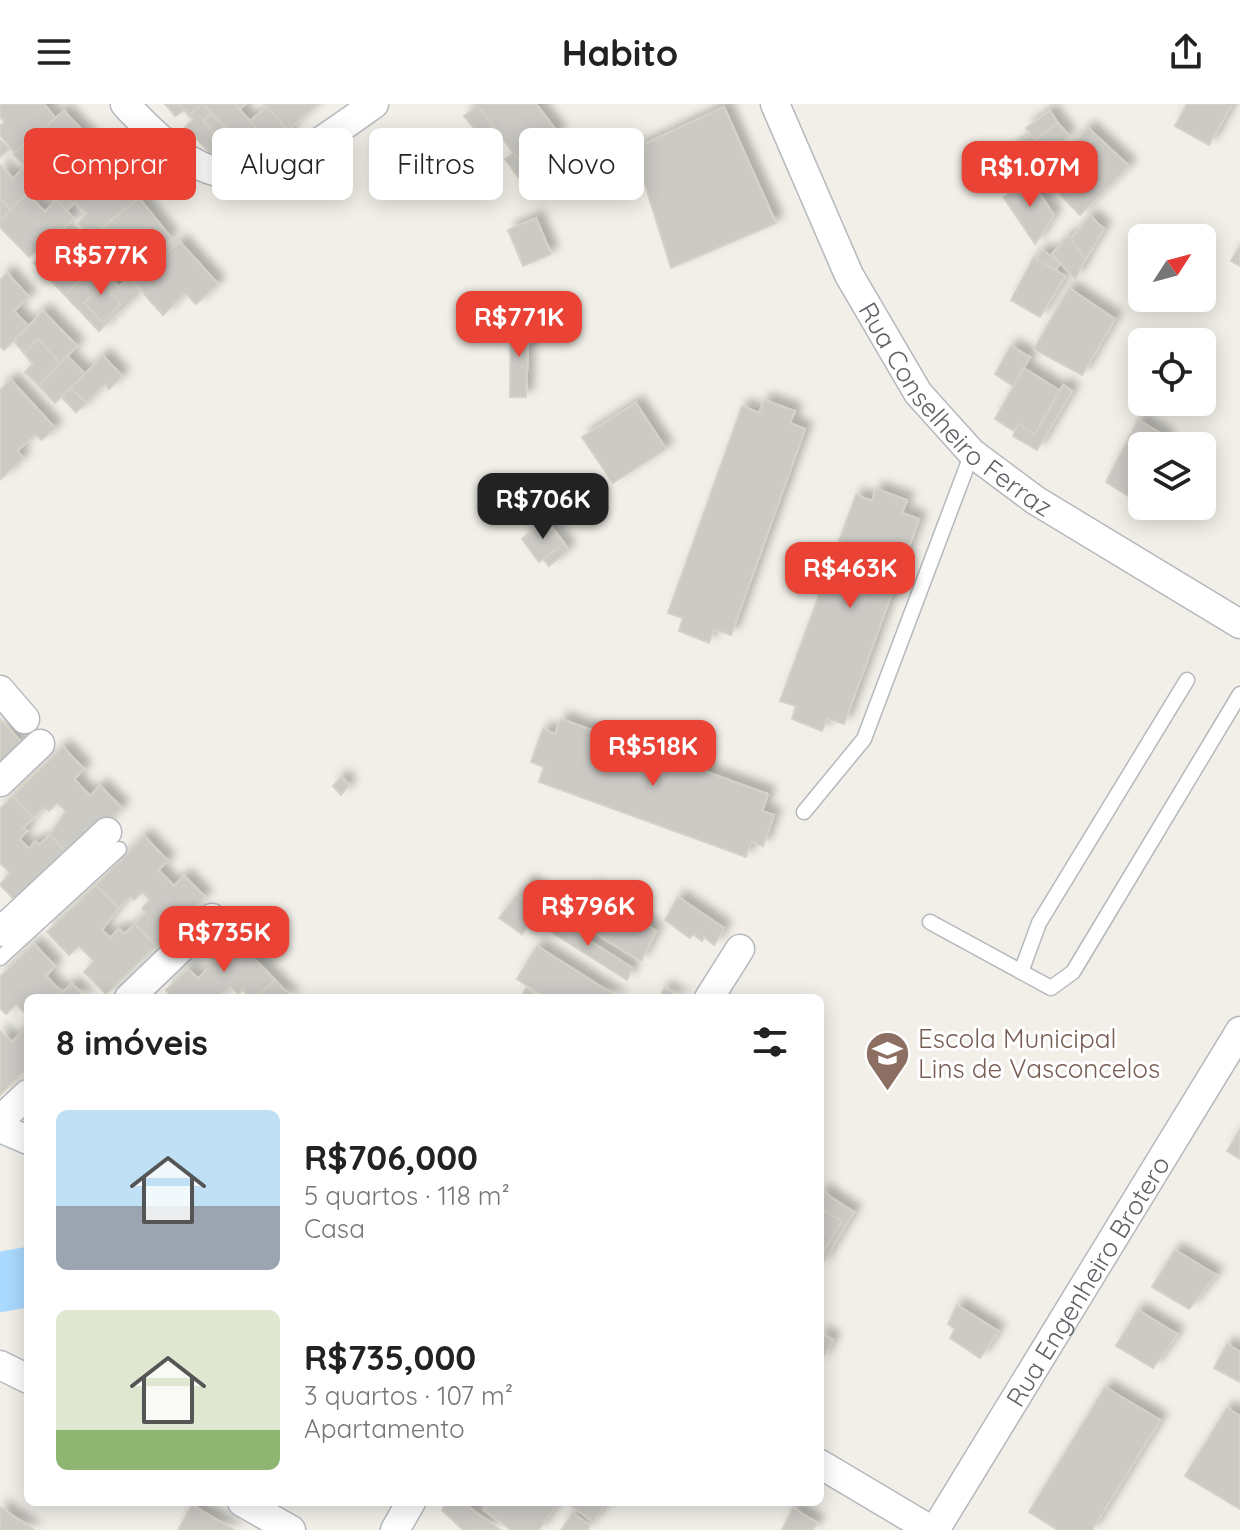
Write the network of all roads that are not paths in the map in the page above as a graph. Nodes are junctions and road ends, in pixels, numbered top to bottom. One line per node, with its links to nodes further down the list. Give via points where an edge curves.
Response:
1 (125, 104): 2 (street, via 154,136 197,167 238,177 279,167)
2 (374, 104)
3 (775, 104): 4 (street, Rua Conselheiro Ferraz, via 849,275 918,393)
4 (972, 453): 5 (street, Rua Conselheiro Ferraz, via 1035,500); 12 (lane, via 864,739)
5 (1240, 624)
6 (1187, 680): 19 (lane, via 1039,923)
7 (0, 690): 9 (street)
8 (1240, 694): 19 (lane, via 1073,972 1051,988)
9 (25, 719)
10 (40, 744): 11 (street)
11 (0, 782)
12 (804, 812)
13 (113, 841): 16 (street); 18 (lane)
14 (212, 918): 20 (street)
15 (930, 922): 19 (lane)
16 (0, 932)
17 (740, 949): 21 (street)
18 (0, 958)
19 (1021, 972)
20 (137, 994)
21 (712, 994)
22 (1240, 1031): 34 (street, Rua Engenheiro Brotero)
23 (24, 1098): 24 (street)
24 (0, 1120)
25 (0, 1128): 26 (street)
26 (24, 1138)
27 (0, 1365): 28 (street)
28 (24, 1377)
29 (824, 1466): 34 (street)
30 (249, 1506): 32 (street)
31 (409, 1506): 33 (street)
32 (291, 1530)
33 (395, 1530)
34 (933, 1530)

